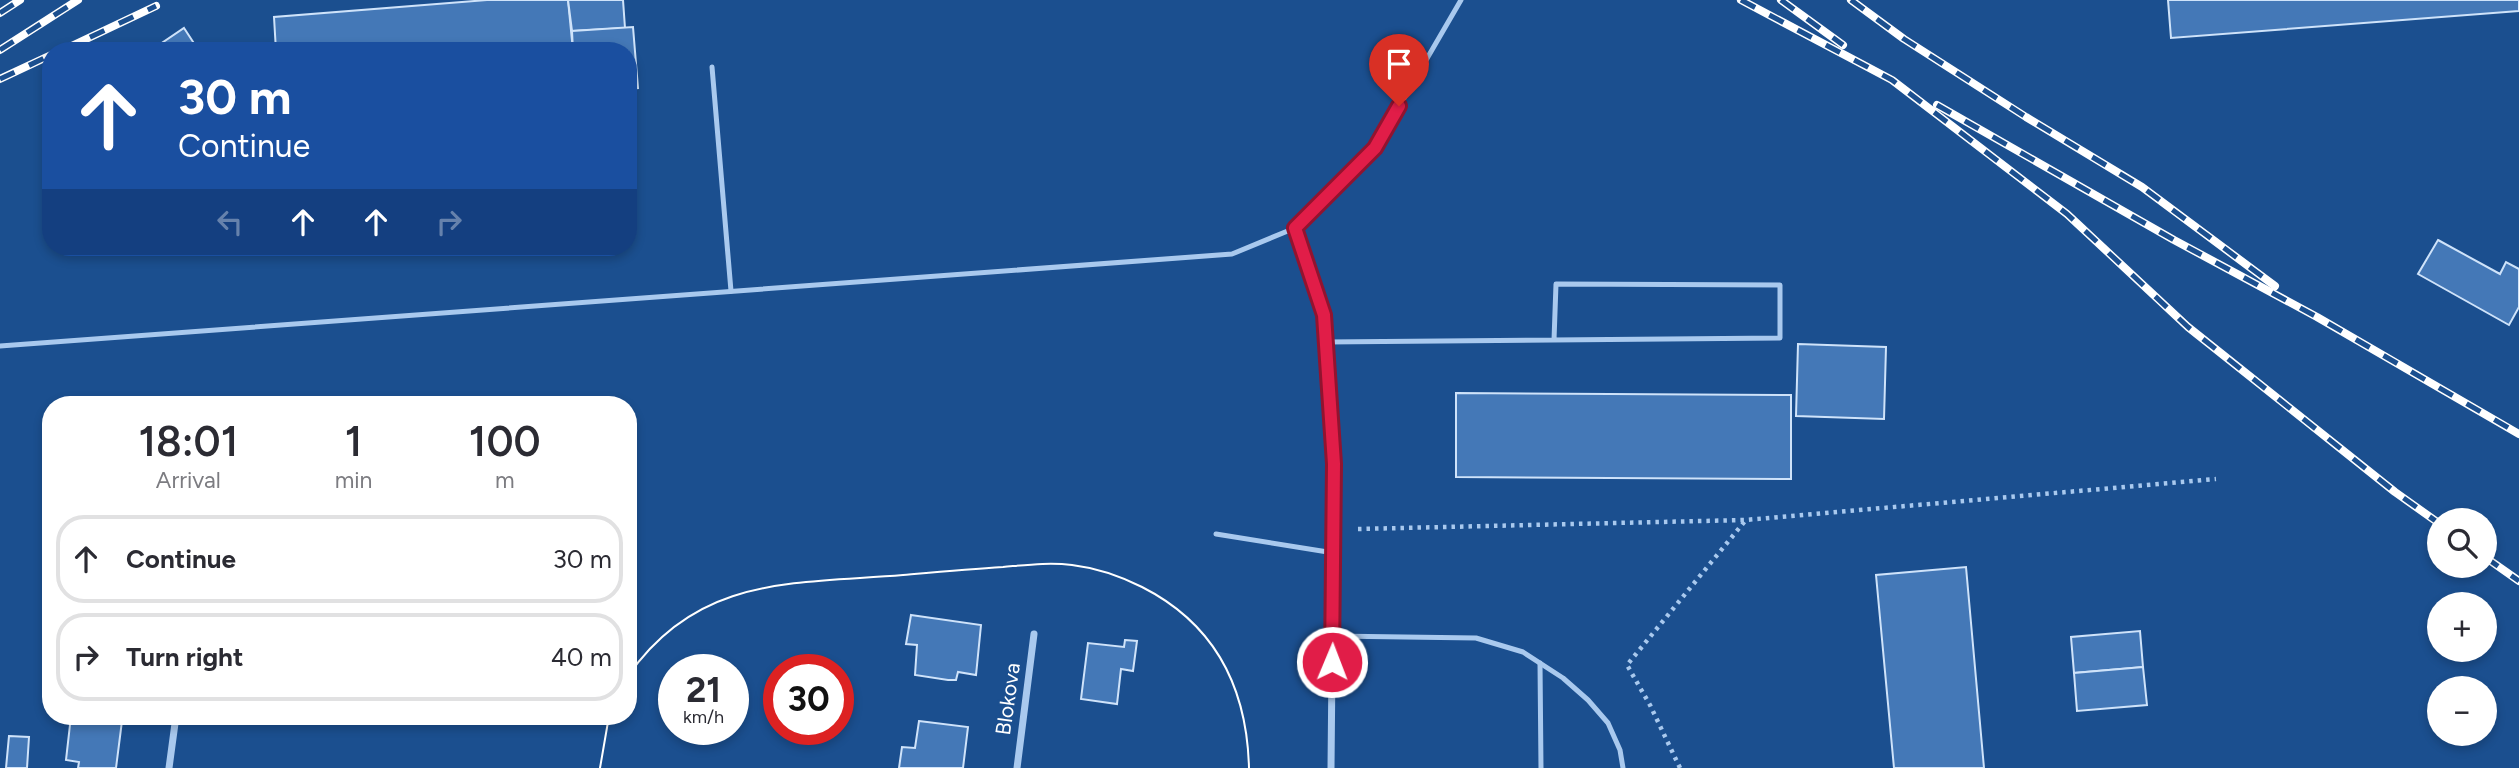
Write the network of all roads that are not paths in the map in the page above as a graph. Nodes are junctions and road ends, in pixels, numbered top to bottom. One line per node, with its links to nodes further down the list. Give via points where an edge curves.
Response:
1 (1461, 0): 3 (lane, via 1375,148)
2 (712, 67): 4 (lane)
3 (1295, 228): 4 (lane, via 1232,254); 6 (street, via 1324,315)
4 (731, 291): 7 (lane)
5 (1554, 340): 5 (lane, via 1780,338 1780,285 1556,284); 6 (lane)
6 (1326, 342): 9 (street)
7 (0, 346)
8 (1216, 534): 9 (lane)
9 (1334, 553): 11 (street)
10 (1034, 634): 15 (street, Blokova)
11 (1333, 636): 12 (lane, via 1476,638 1523,652); 16 (street)
12 (1541, 663): 17 (lane); 18 (lane, via 1563,678 1608,723)
13 (175, 725): 14 (street)
14 (169, 768)
15 (1017, 768)
16 (1331, 768)
17 (1541, 768)
18 (1623, 768)

